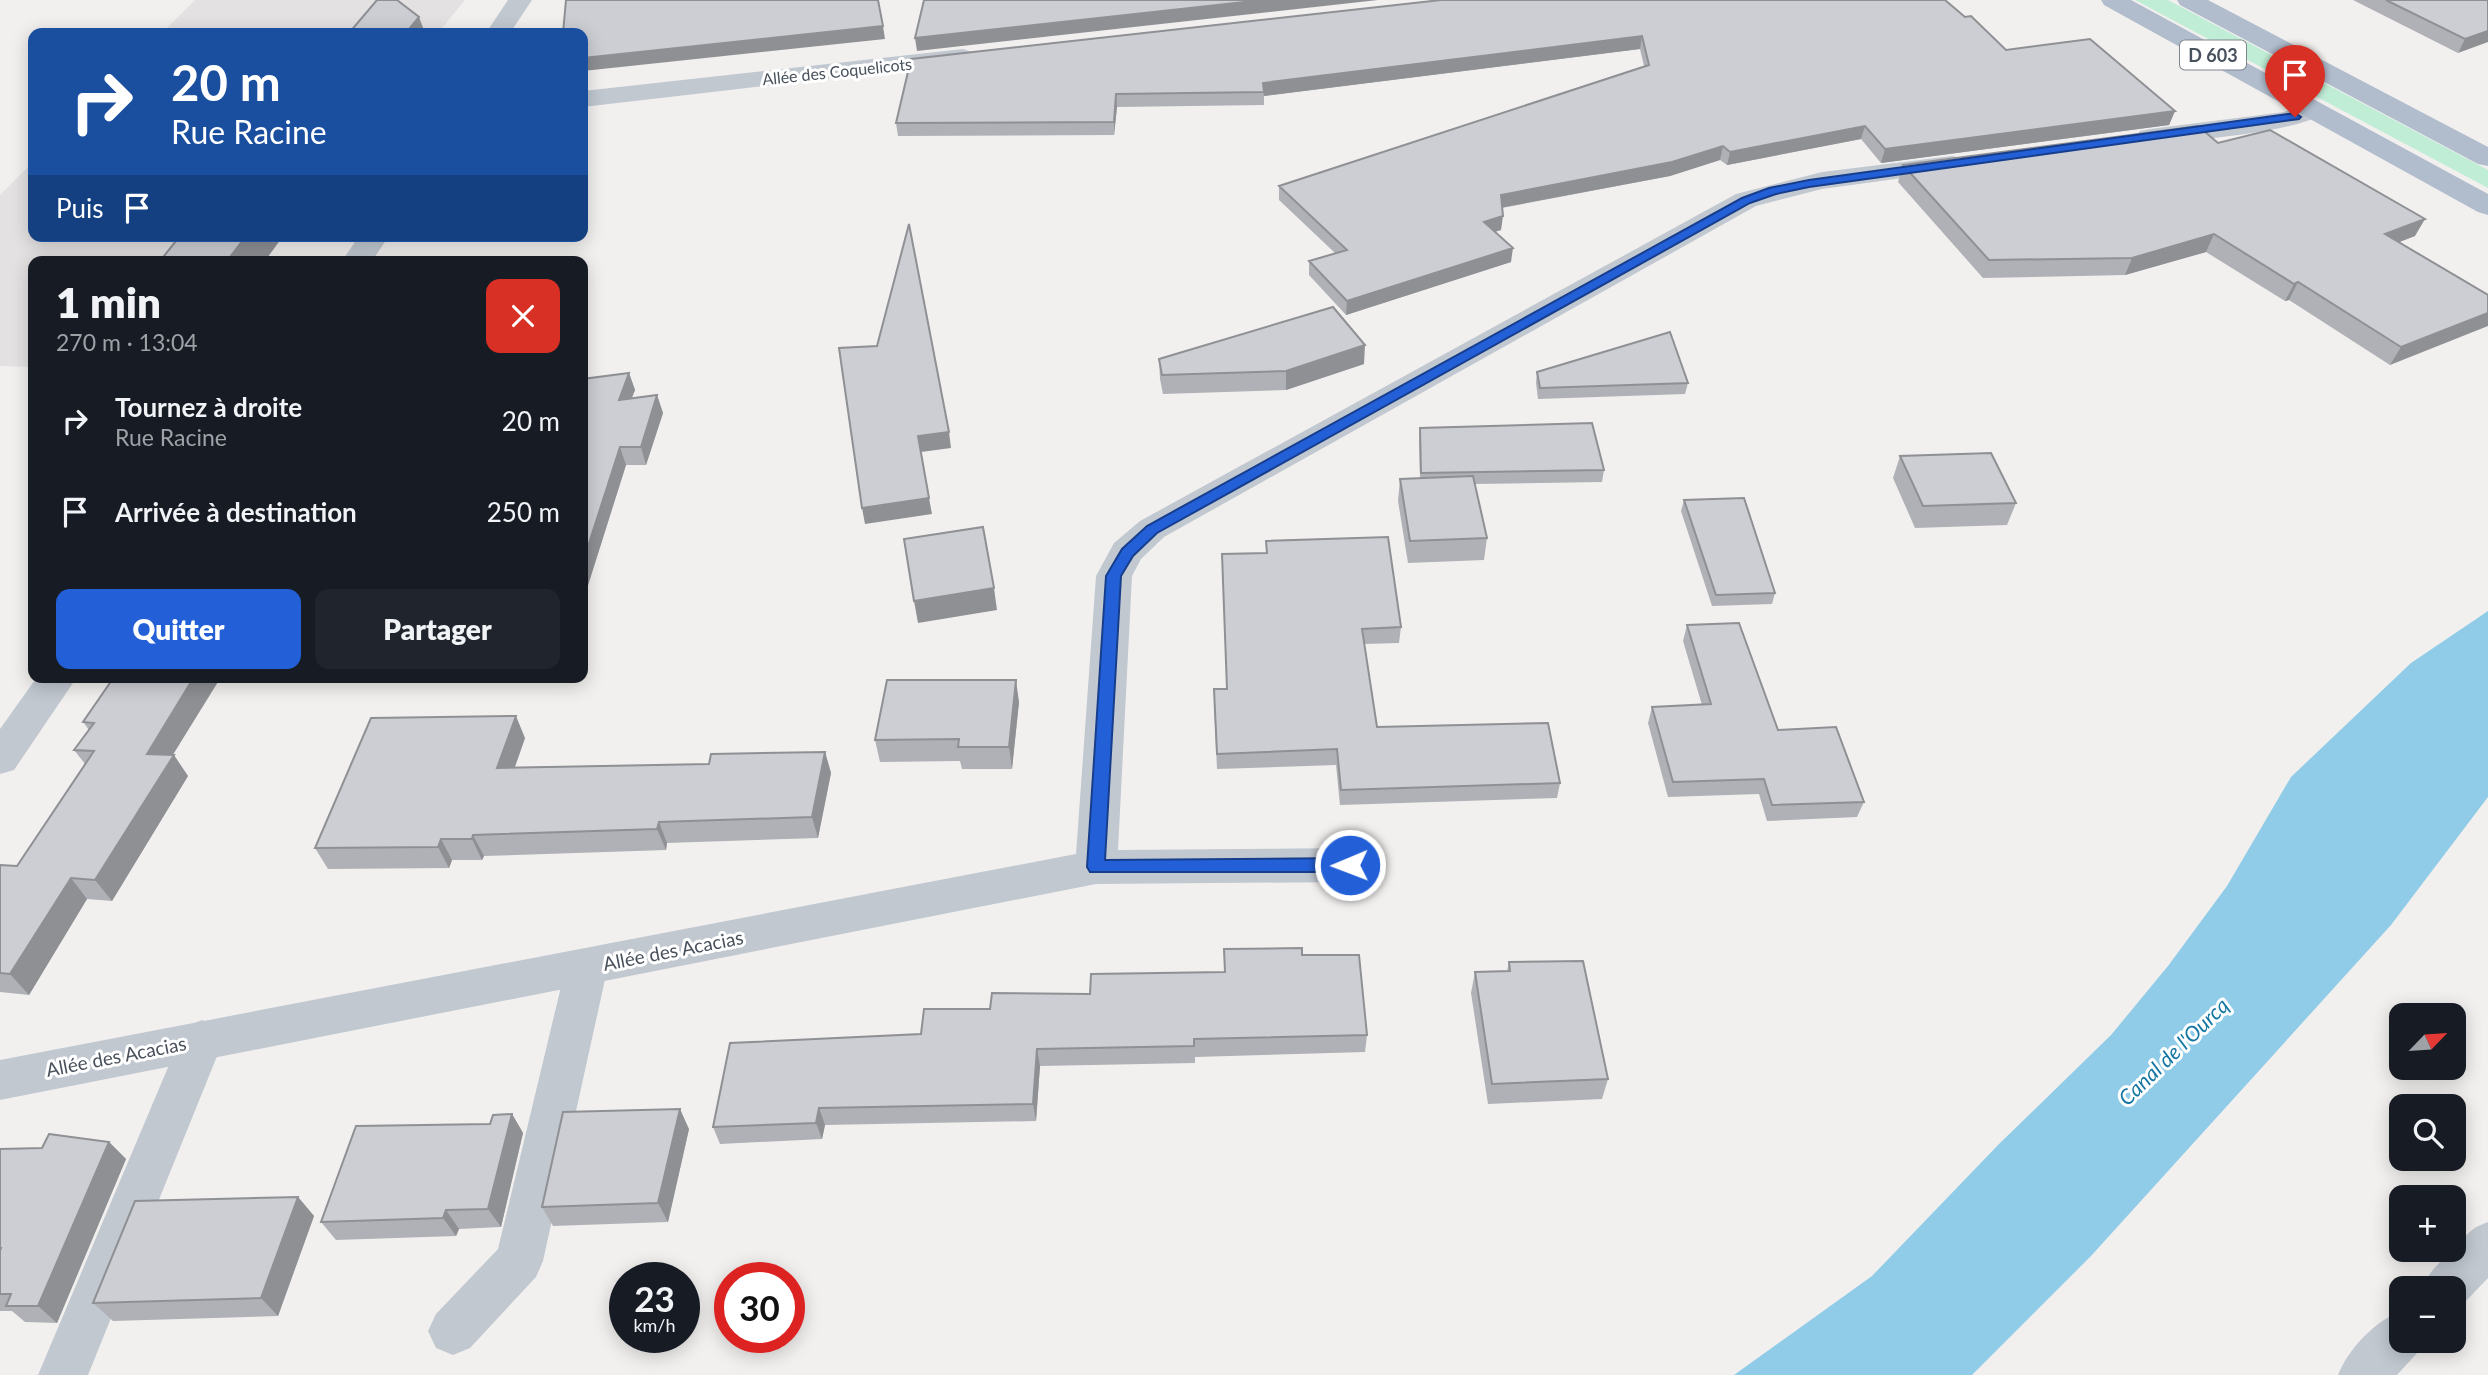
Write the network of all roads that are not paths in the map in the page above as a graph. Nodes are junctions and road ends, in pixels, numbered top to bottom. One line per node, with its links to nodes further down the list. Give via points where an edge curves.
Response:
1 (520, 0): 4 (street)
2 (2113, 0): 7 (main road, D 603)
3 (2190, 0): 9 (main road, D 603)
4 (501, 28)
5 (984, 54): 6 (street, Allée des Coquelicots)
6 (588, 98)
7 (2313, 110): 8 (street, via 2289,119); 11 (main road, D 603)
8 (2124, 141)
9 (2488, 158)
10 (1987, 159): 15 (street, via 1809,183 1746,200 1152,529 1127,552 1114,576)
11 (2488, 206)
12 (54, 683): 13 (street)
13 (0, 759)
14 (1350, 865): 15 (street, Allée des Acacias)
15 (1096, 867): 16 (street, Allée des Acacias)
16 (587, 966): 17 (street, Allée des Acacias); 21 (lane, via 519,1261)
17 (202, 1039): 18 (street, Allée des Acacias); 23 (lane)
18 (0, 1080)
19 (2488, 1244): 20 (lane)
20 (2457, 1276)
21 (453, 1331)
22 (2389, 1348): 24 (lane)
23 (63, 1375)
24 (2363, 1375)

